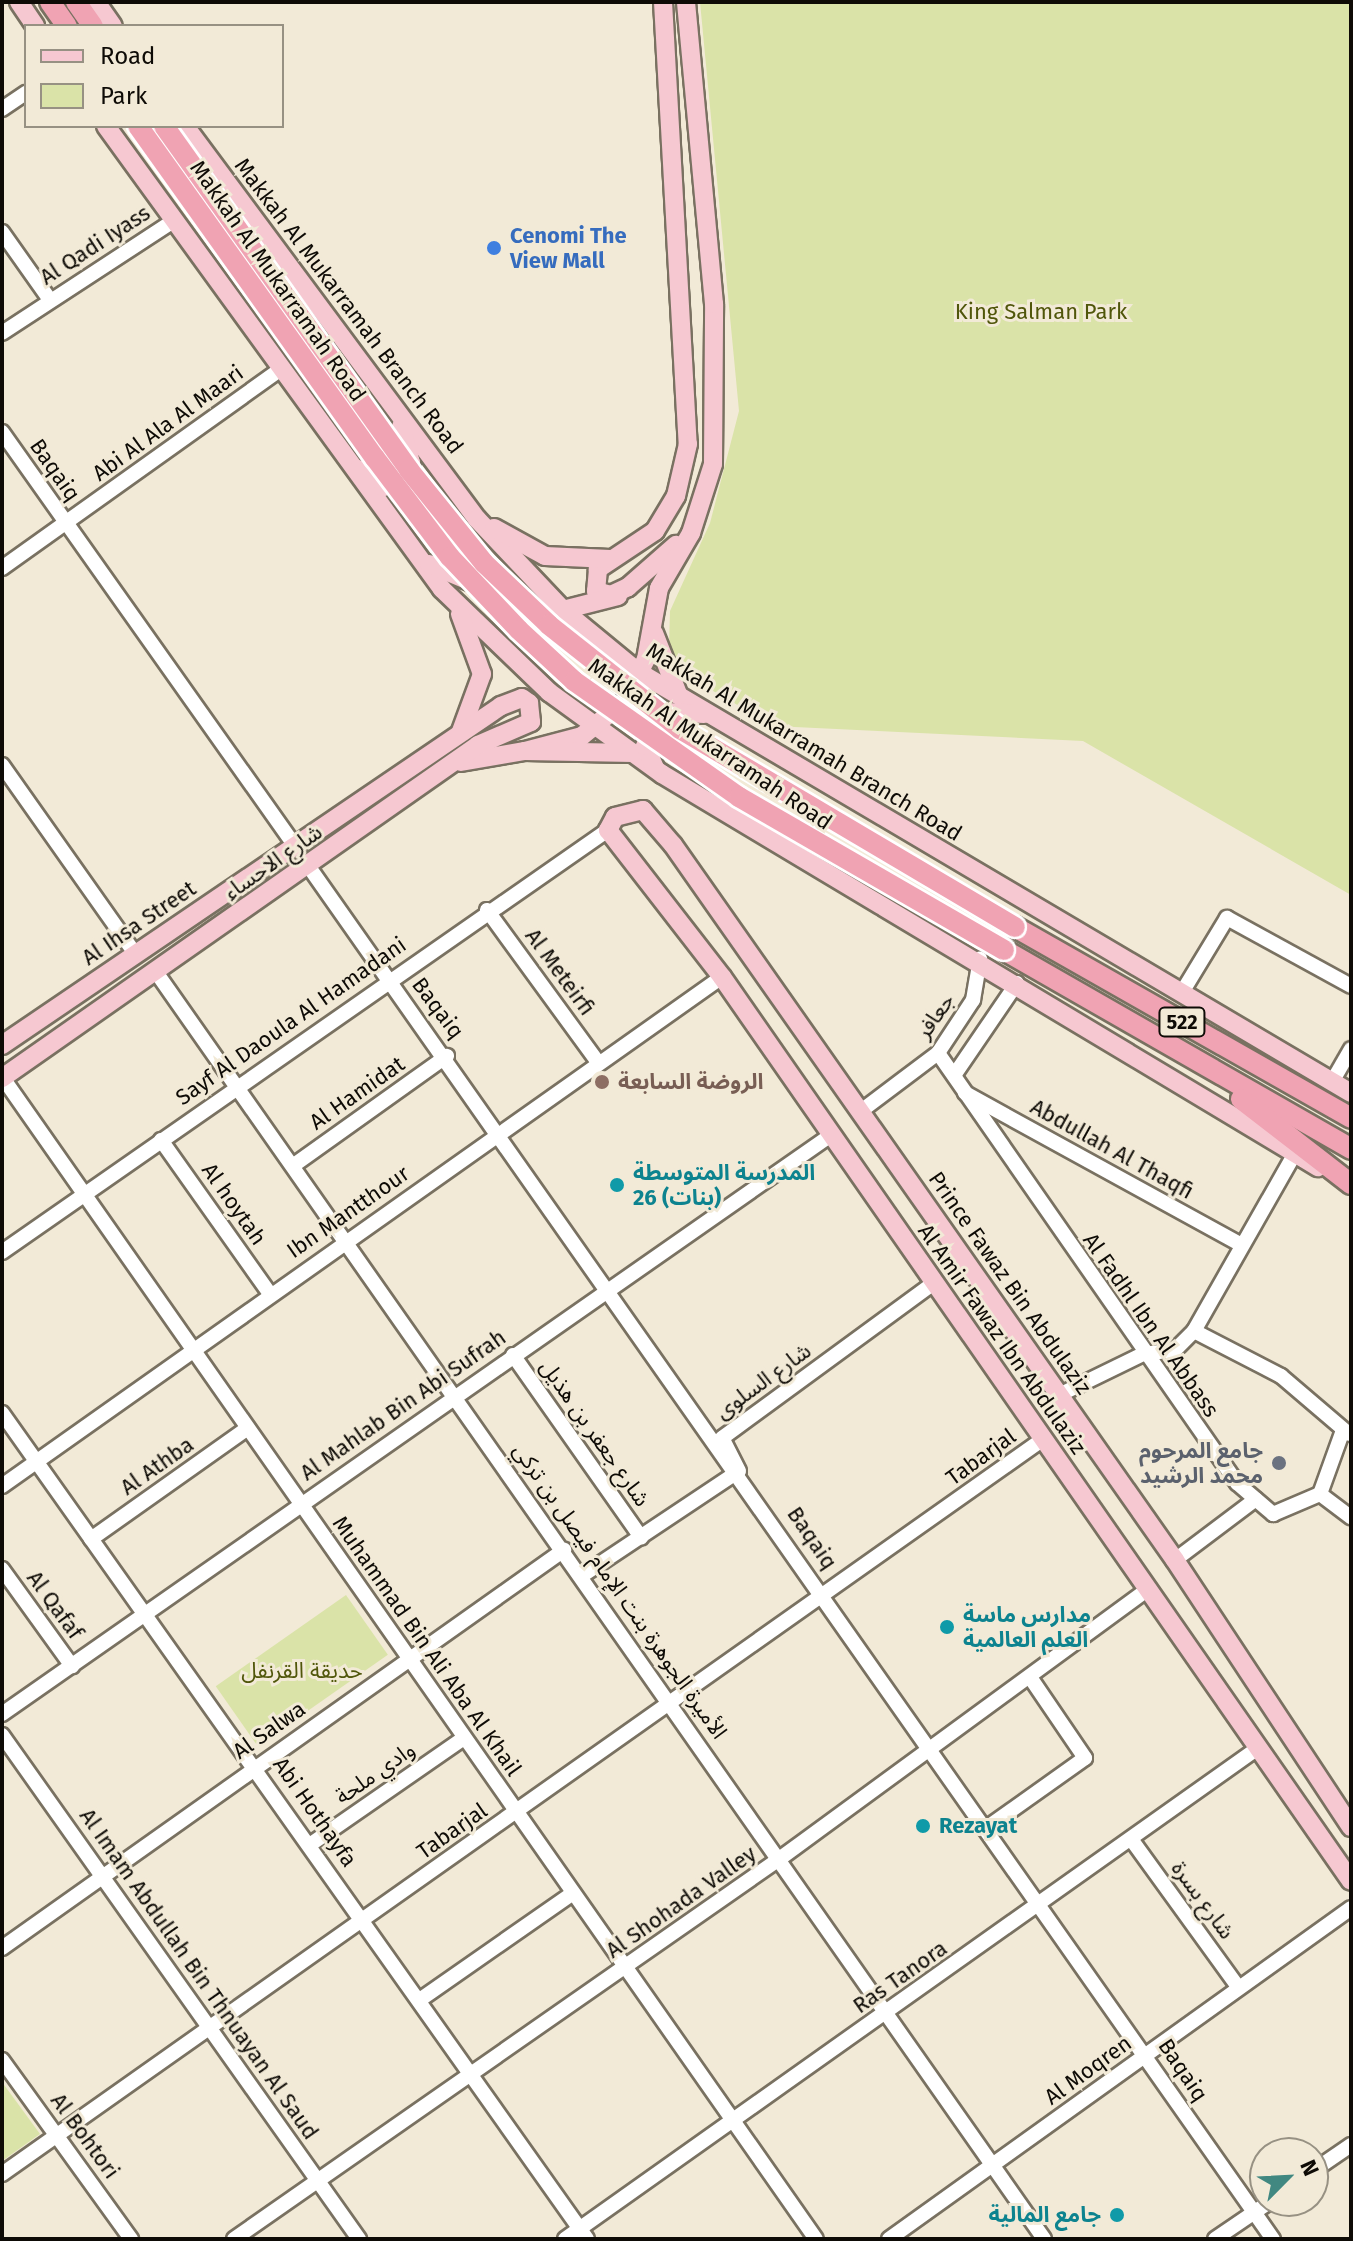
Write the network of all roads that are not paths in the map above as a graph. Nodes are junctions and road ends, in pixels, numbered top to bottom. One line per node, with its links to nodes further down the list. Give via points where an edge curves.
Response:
1 (19, 2): 7 (main road)
2 (50, 2): 8 (highway)
3 (76, 2): 9 (highway)
4 (96, 2): 10 (main road)
5 (663, 2): 14 (main road)
6 (686, 2): 13 (main road)
7 (34, 24)
8 (66, 24)
9 (92, 24)
10 (112, 24)
11 (24, 94): 12 (street)
12 (2, 109)
13 (697, 117): 14 (main road); 28 (main road, via 718,390 713,464)
14 (671, 119): 31 (main road, via 688,444 676,496 655,531)
15 (107, 128): 19 (main road)
16 (139, 128): 64 (highway, Makkah Al Mukarramah Road / 522, bridge, via 450,557 574,681 739,797)
17 (165, 128): 77 (highway, Makkah Al Mukarramah Road / 522, bridge, via 409,470 484,563 549,625 680,729)
18 (186, 128): 24 (main road, Makkah Al Mukarramah Branch Road)
19 (173, 221): 21 (street, Al Qadi Iyass); 23 (main road)
20 (2, 232): 21 (street)
21 (50, 300): 22 (street, Al Qadi Iyass)
22 (2, 333)
23 (281, 369): 26 (main road); 29 (street, Abi Al Ala Al Maari)
24 (397, 415): 26 (main road, via 411,463 403,480 383,487); 27 (main road, Makkah Al Mukarramah Branch Road)
25 (5, 442): 29 (street, Baqaiq)
26 (342, 458): 30 (main road)
27 (477, 519): 31 (main road, via 545,556); 35 (main road, Makkah Al Mukarramah Branch Road)
28 (695, 520): 33 (main road); 36 (main road, via 659,588)
29 (66, 523): 32 (street, Abi Al Ala Al Maari); 53 (street, Baqaiq)
30 (419, 559): 34 (main road); 35 (main road, via 500,599)
31 (610, 559): 33 (main road, via 592,580 596,591 611,595)
32 (2, 568)
33 (628, 587): 35 (main road, via 610,602)
34 (442, 589): 38 (main road); 44 (main road, via 480,656 481,690)
35 (564, 611): 37 (main road, Makkah Al Mukarramah Branch Road)
36 (653, 627): 37 (main road); 40 (main road)
37 (639, 673): 39 (main road); 40 (main road, Makkah Al Mukarramah Branch Road)
38 (549, 692): 39 (main road); 41 (main road); 43 (main road)
39 (629, 692): 40 (main road); 43 (main road)
40 (674, 693): 42 (main road, Makkah Al Mukarramah Branch Road)
41 (522, 698): 44 (main road, Al Ihsa Street); 47 (main road, شارع الاحساء, via 535,712 531,722 478,745)
42 (707, 714): 49 (main road, via 666,712 645,746); 63 (main road, Makkah Al Mukarramah Branch Road)
43 (595, 727): 45 (main road); 46 (main road)
44 (458, 735): 53 (main road, Al Ihsa Street)
45 (525, 751): 46 (main road); 47 (main road)
46 (633, 753): 49 (main road)
47 (461, 762): 54 (main road, شارع الاحساء)
48 (2, 765): 50 (street)
49 (655, 768): 57 (main road)
50 (16, 785): 51 (street); 56 (street)
51 (2, 794)
52 (608, 830): 55 (street, Sayf Al Daoula Al Hamadani); 59 (main road, Al Amir Fawaz Ibn Abdulaziz); 76 (main road, Prince Fawaz Bin Abdulaziz, via 615,817 643,810)
53 (295, 846): 56 (main road, Al Ihsa Street)
54 (309, 867): 58 (main road, شارع الاحساء); 60 (street, Baqaiq)
55 (487, 910): 60 (street, Sayf Al Daoula Al Hamadani); 69 (street, Al Meteirfi)
56 (136, 955): 65 (main road, Al Ihsa Street)
57 (980, 959): 61 (main road); 67 (street, جعافر, via 973,1000)
58 (156, 972): 71 (main road, شارع الاحساء); 73 (street, الأميرة الجوهرة بنت الإمام فيصل بن تركي)
59 (722, 977): 69 (street, Ibn Mantthour); 79 (main road, Al Amir Fawaz Ibn Abdulaziz)
60 (389, 979): 68 (street, Baqaiq); 73 (street, Sayf Al Daoula Al Hamadani)
61 (1017, 983): 70 (street); 82 (main road)
62 (1351, 986): 63 (street, via 1227,918)
63 (1181, 994): 72 (main road, Makkah Al Mukarramah Branch Road)
64 (1146, 1032): 81 (highway, Makkah Al Mukarramah Road / 522); 84 (highway)
65 (2, 1045)
66 (1351, 1049): 72 (street)
67 (938, 1053): 70 (street, Al Fadhl Ibn Al Abbass); 76 (street, جعافر)
68 (447, 1056): 78 (street, Baqaiq); 83 (street, Al Hamidat)
69 (597, 1061): 78 (street, Ibn Mantthour)
70 (955, 1074): 74 (street, Al Fadhl Ibn Al Abbass)
71 (2, 1078): 85 (street, Muhammad Bin Ali Aba Al Khail)
72 (1332, 1082): 75 (main road, Makkah Al Mukarramah Branch Road)
73 (237, 1086): 80 (street, Sayf Al Daoula Al Hamadani); 83 (street, الأميرة الجوهرة بنت الإمام فيصل بن تركي)
74 (962, 1091): 87 (street, Abdullah Al Thaqfi); 94 (street, Al Fadhl Ibn Al Abbass)
75 (1351, 1093)
76 (861, 1111): 96 (main road, Prince Fawaz Bin Abdulaziz)
77 (1350, 1118)
78 (501, 1131): 86 (street, Ibn Mantthour); 90 (street, Baqaiq)
79 (831, 1135): 89 (main road, Al Amir Fawaz Ibn Abdulaziz); 90 (street, Al Mahlab Bin Abi Sufrah)
80 (161, 1140): 85 (street, Sayf Al Daoula Al Hamadani); 91 (street, Al hoytah)
81 (1351, 1149)
82 (1295, 1153): 84 (main road); 87 (street)
83 (294, 1165): 86 (street, الأميرة الجوهرة بنت الإمام فيصل بن تركي)
84 (1351, 1185)
85 (81, 1195): 88 (street, Sayf Al Daoula Al Hamadani); 93 (street, Muhammad Bin Ali Aba Al Khail)
86 (346, 1240): 91 (street, Ibn Mantthour); 97 (street, الأميرة الجوهرة بنت الإمام فيصل بن تركي)
87 (1242, 1245): 92 (street)
88 (2, 1252)
89 (934, 1283): 101 (main road, Al Amir Fawaz Ibn Abdulaziz); 103 (street, شارع السلوى, via 722,1438)
90 (610, 1286): 95 (street, Al Mahlab Bin Abi Sufrah); 103 (street, Baqaiq)
91 (270, 1294): 93 (street, Ibn Mantthour)
92 (1194, 1331): 94 (street, via 1175,1350); 100 (street, via 1281,1376)
93 (192, 1351): 99 (street, Muhammad Bin Ali Aba Al Khail); 102 (street, Ibn Mantthour)
94 (1143, 1354): 96 (street); 106 (street, Al Fadhl Ibn Al Abbass)
95 (513, 1355): 97 (street, Al Mahlab Bin Abi Sufrah); 109 (street, شارع جعفر بن هذيل)
96 (1059, 1395): 112 (main road, Prince Fawaz Bin Abdulaziz)
97 (455, 1397): 107 (street, Al Mahlab Bin Abi Sufrah); 111 (street, الأميرة الجوهرة بنت الإمام فيصل بن تركي)
98 (2, 1413): 102 (street, Abi Hothayfa)
99 (248, 1428): 107 (street, Muhammad Bin Ali Aba Al Khail); 110 (street, Al Athba)
100 (1347, 1432): 105 (street)
101 (1043, 1439): 115 (main road, Al Amir Fawaz Ibn Abdulaziz); 116 (street, Tabarjal)
102 (36, 1461): 104 (street, Ibn Mantthour); 110 (street, Abi Hothayfa)
103 (739, 1471): 109 (street); 116 (street, Baqaiq)
104 (2, 1486)
105 (1320, 1494): 106 (street, via 1273,1514); 108 (street)
106 (1256, 1499): 112 (street)
107 (301, 1503): 117 (street, Al Mahlab Bin Abi Sufrah); 118 (street, Muhammad Bin Ali Aba Al Khail)
108 (1351, 1517)
109 (641, 1537): 114 (street)
110 (91, 1539): 117 (street, Abi Hothayfa)
111 (564, 1550): 114 (street, الأميرة الجوهرة بنت الإمام فيصل بن تركي); 118 (street, Al Salwa)
112 (1175, 1560): 130 (main road, Prince Fawaz Bin Abdulaziz)
113 (2, 1569): 119 (street, Al Qafaf)
114 (583, 1575): 121 (street, الأميرة الجوهرة بنت الإمام فيصل بن تركي)
115 (1146, 1591): 120 (street, Al Shohada Valley); 126 (main road, Al Amir Fawaz Ibn Abdulaziz)
116 (824, 1595): 121 (street, Tabarjal); 125 (street, Baqaiq)
117 (144, 1614): 119 (street, Al Mahlab Bin Abi Sufrah); 127 (street, Abi Hothayfa)
118 (409, 1659): 124 (street, Muhammad Bin Ali Aba Al Khail); 127 (street, Al Salwa)
119 (72, 1666): 122 (street, Al Mahlab Bin Abi Sufrah)
120 (1030, 1677): 125 (street, Al Shohada Valley); 129 (street, via 1085,1758)
121 (672, 1703): 128 (street, Tabarjal); 133 (street, الأميرة الجوهرة بنت الإمام فيصل بن تركي)
122 (2, 1714)
123 (2, 1735): 134 (street, Al Imam Abdullah Bin Thnuayan Al Saud)
124 (464, 1738): 128 (street, Muhammad Bin Ali Aba Al Khail); 132 (street, وادي ملحة)
125 (933, 1748): 129 (street, Baqaiq); 133 (street, Al Shohada Valley)
126 (1258, 1748): 131 (street, Ras Tanora); 135 (main road, Al Amir Fawaz Ibn Abdulaziz)
127 (255, 1766): 132 (street, Abi Hothayfa); 134 (street, Al Salwa)
128 (517, 1812): 136 (street, Muhammad Bin Ali Aba Al Khail); 139 (street, Tabarjal)
129 (988, 1827): 137 (street, Baqaiq)
130 (1351, 1827)
131 (1131, 1839): 137 (street, Ras Tanora); 142 (street, شارع بسرة)
132 (311, 1844): 139 (street, Abi Hothayfa)
133 (782, 1857): 141 (street, Al Shohada Valley); 144 (street, الأميرة الجوهرة بنت الإمام فيصل بن تركي)
134 (102, 1876): 140 (street, Al Salwa); 145 (street, Al Imam Abdullah Bin Thnuayan Al Saud)
135 (1351, 1881)
136 (573, 1893): 141 (street, Muhammad Bin Ali Aba Al Khail); 143 (street)
137 (1041, 1904): 144 (street, Ras Tanora); 146 (street, Baqaiq)
138 (1351, 1908): 142 (street, Al Moqren)
139 (364, 1919): 143 (street, Abi Hothayfa); 145 (street, Tabarjal)
140 (2, 1948)
141 (625, 1968): 148 (street, Al Shohada Valley); 149 (street, Muhammad Bin Ali Aba Al Khail)
142 (1238, 1987): 146 (street, Al Moqren)
143 (421, 1999): 148 (street, Abi Hothayfa)
144 (890, 2013): 149 (street, Ras Tanora); 153 (street, الأميرة الجوهرة بنت الإمام فيصل بن تركي)
145 (210, 2029): 150 (street, Tabarjal); 155 (street, Al Imam Abdullah Bin Thnuayan Al Saud)
146 (1146, 2055): 153 (street, Al Moqren); 156 (street, Baqaiq)
147 (2, 2060): 150 (street, Al Bohtori)
148 (474, 2074): 155 (street, Al Shohada Valley); 159 (street, Abi Hothayfa)
149 (732, 2122): 159 (street, Ras Tanora); 164 (street, Muhammad Bin Ali Aba Al Khail)
150 (57, 2135): 154 (street, Tabarjal); 160 (street, Al Bohtori)
151 (1351, 2145): 152 (street)
152 (1329, 2160)
153 (993, 2165): 165 (street, Al Moqren); 166 (street, الأميرة الجوهرة بنت الإمام فيصل بن تركي)
154 (2, 2174)
155 (317, 2179): 161 (street, Al Shohada Valley); 162 (street, Al Imam Abdullah Bin Thnuayan Al Saud)
156 (1249, 2205)
157 (1249, 2215): 167 (street)
158 (1258, 2217): 168 (street, Baqaiq)
159 (584, 2234): 163 (street, Ras Tanora)
160 (131, 2239)
161 (234, 2239)
162 (359, 2239)
163 (565, 2239)
164 (816, 2239)
165 (889, 2239)
166 (1044, 2239)
167 (1215, 2239)
168 (1273, 2239)

